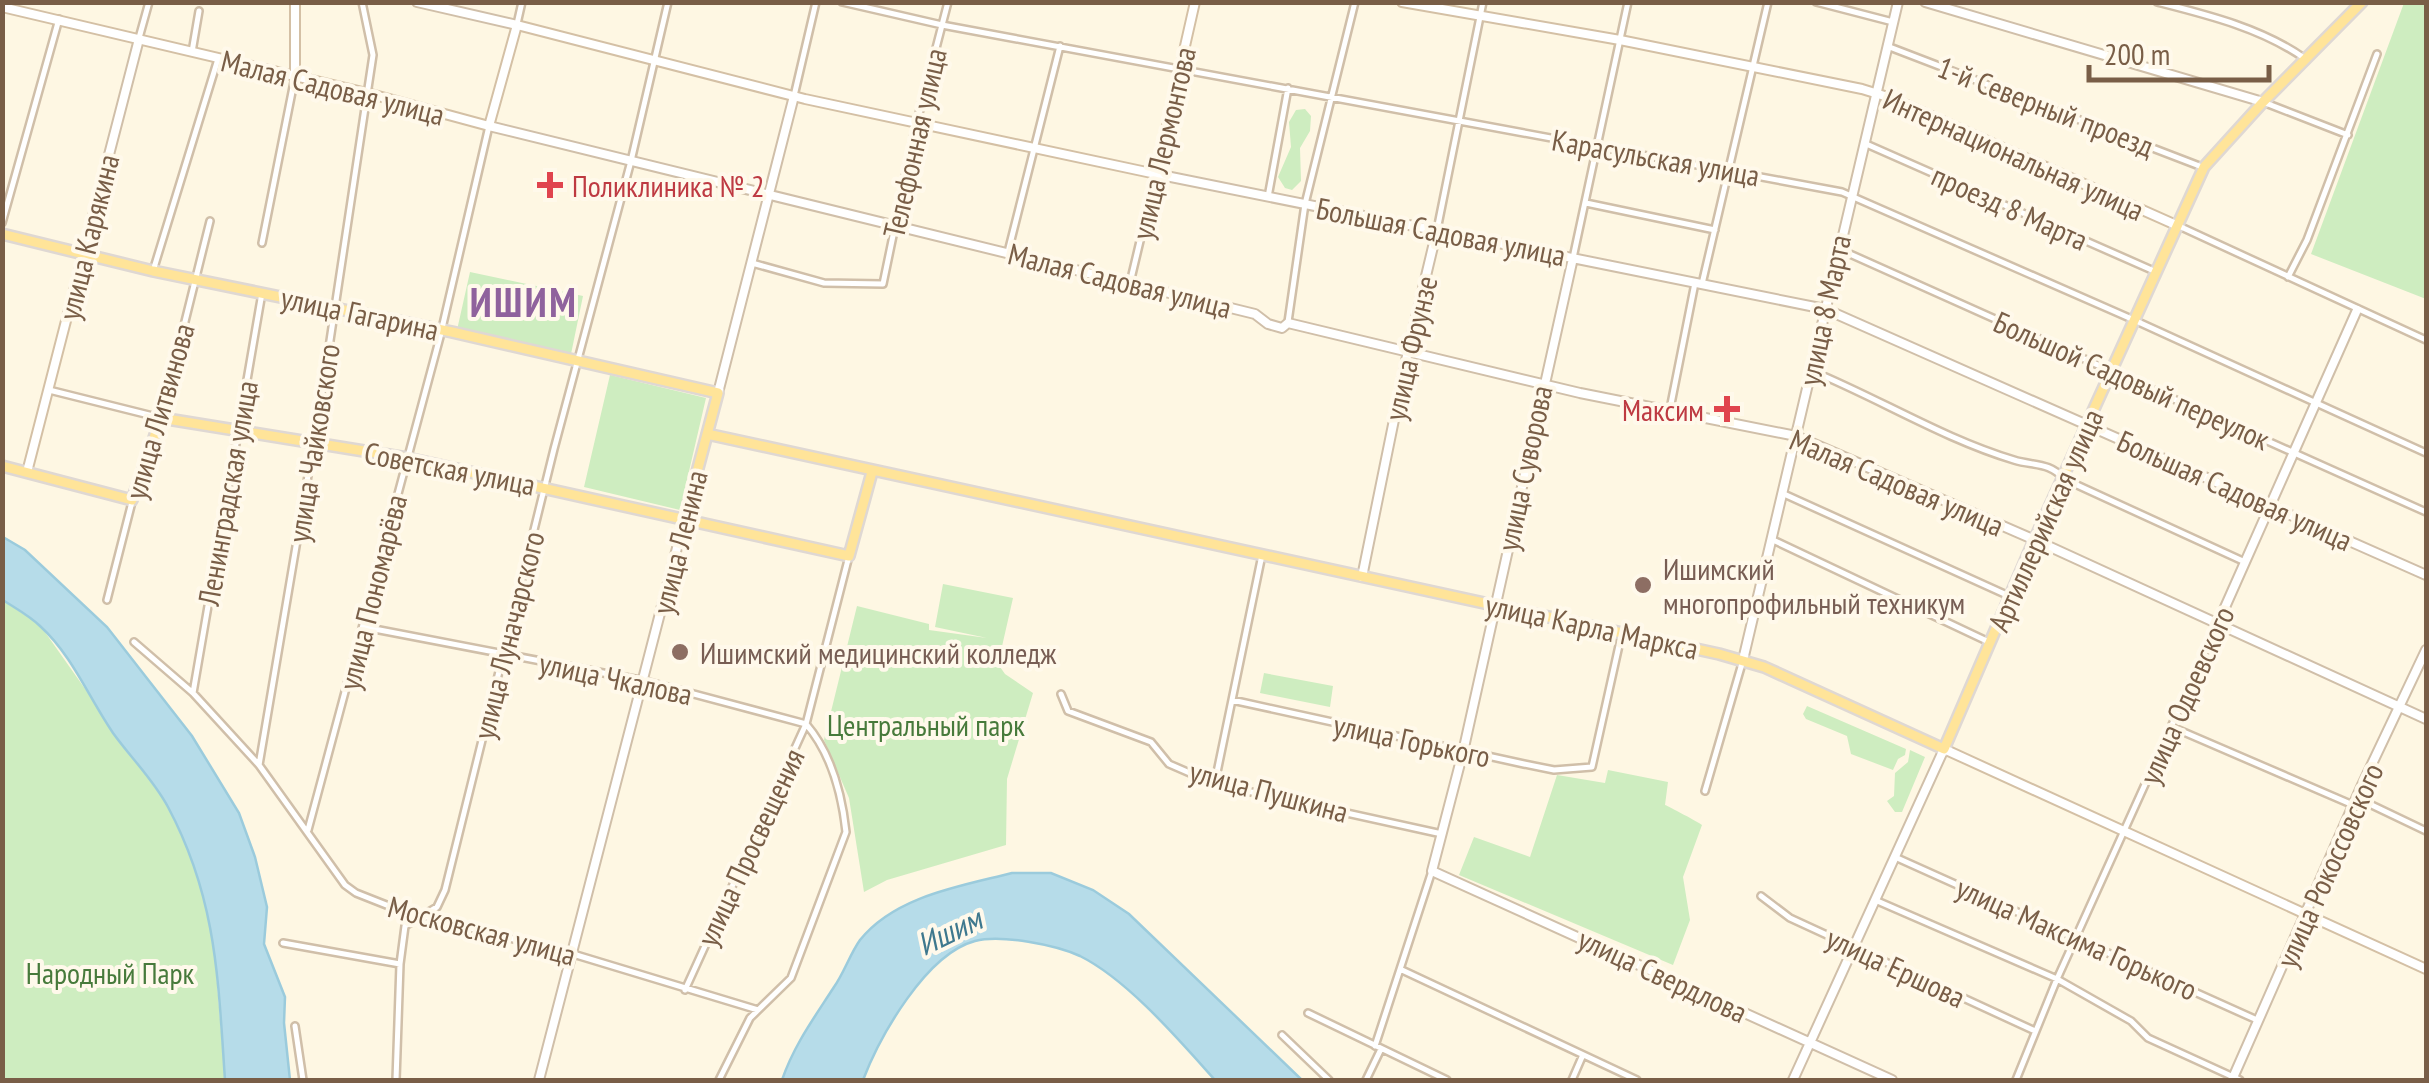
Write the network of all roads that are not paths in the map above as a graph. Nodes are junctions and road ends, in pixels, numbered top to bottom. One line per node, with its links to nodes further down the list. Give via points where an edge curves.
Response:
1 (149, 2): 28 (street, улица Карякина)
2 (296, 2): 39 (street)
3 (362, 2): 41 (street, улица Чайковского, via 372,55)
4 (417, 2): 26 (street, Большая Садовая улица)
5 (522, 2): 26 (street, улица Пономарёва)
6 (668, 2): 36 (street, улица Луначарского)
7 (816, 2): 43 (street, улица Ленина)
8 (842, 2): 27 (street, Карасульская улица)
9 (948, 2): 27 (street, Телефонная улица)
10 (1196, 2): 38 (street, улица Лермонтова)
11 (1355, 2): 44 (street)
12 (1402, 2): 23 (street, Интернациональная улица)
13 (1483, 2): 23 (street, улица Фрунзе)
14 (1628, 2): 29 (street, улица Суворова)
15 (1768, 2): 37 (street)
16 (1816, 2): 25 (street)
17 (1898, 2): 25 (street, улица 8 Марта)
18 (1924, 2): 45 (street)
19 (2157, 2): 35 (street, via 2279,40)
20 (2362, 2): 35 (main road, Артиллерийская улица)
21 (2, 7): 24 (street, Малая Садовая улица)
22 (199, 11): 32 (street)
23 (1480, 14): 29 (street, Интернациональная улица); 46 (street, улица Фрунзе)
24 (59, 19): 28 (street, Малая Садовая улица); 63 (street)
25 (1893, 22): 31 (street, улица 8 Марта)
26 (517, 25): 36 (street, Большая Садовая улица); 48 (street, улица Пономарёва)
27 (942, 25): 30 (street, Карасульская улица); 47 (street, Телефонная улица)
28 (139, 38): 32 (street, Малая Садовая улица); 72 (street, улица Карякина)
29 (1620, 40): 37 (street, Интернациональная улица); 51 (street, улица Суворова)
30 (1060, 46): 38 (street, Карасульская улица); 52 (street)
31 (1888, 46): 42 (street, улица 8 Марта); 54 (street, 1-й Северный проезд)
32 (192, 52): 34 (street, Малая Садовая улица)
33 (2377, 54): 49 (street)
34 (218, 59): 39 (street, Малая Садовая улица); 75 (street)
35 (2307, 60): 45 (main road, Артиллерийская улица)
36 (656, 62): 43 (street, Большая Садовая улица); 53 (street, улица Луначарского)
37 (1753, 66): 42 (street, Интернациональная улица); 55 (street)
38 (1182, 68): 40 (street, Карасульская улица); 56 (street, улица Лермонтова)
39 (295, 77): 41 (street, Малая Садовая улица); 69 (street)
40 (1288, 88): 44 (street, Карасульская улица); 59 (street)
41 (367, 93): 48 (street, Малая Садовая улица); 82 (street, улица Чайковского)
42 (1876, 94): 50 (street, улица 8 Марта); 64 (street, Интернациональная улица)
43 (794, 96): 47 (street, Большая Садовая улица); 57 (street, улица Ленина)
44 (1330, 96): 46 (street, Карасульская улица); 61 (street)
45 (2263, 102): 49 (street); 54 (main road, Артиллерийская улица)
46 (1460, 120): 51 (street, Карасульская улица); 66 (street, улица Фрунзе)
47 (916, 125): 52 (street, Большая Садовая улица); 65 (street, Телефонная улица)
48 (489, 126): 53 (street, Малая Садовая улица); 87 (street, улица Пономарёва)
49 (2348, 135): 77 (street)
50 (1864, 143): 58 (street, улица 8 Марта); 76 (street, проезд 8 Марта)
51 (1598, 146): 55 (street, Карасульская улица); 60 (street, улица Суворова)
52 (1034, 149): 56 (street, Большая Садовая улица); 71 (street)
53 (631, 161): 57 (street, Малая Садовая улица); 90 (street, улица Луначарского)
54 (2204, 167): 64 (main road, Артиллерийская улица)
55 (1728, 169): 58 (street, Карасульская улица); 67 (street)
56 (1156, 174): 59 (street, Большая Садовая улица); 80 (street, улица Лермонтова)
57 (769, 192): 65 (street, Малая Садовая улица); 74 (street, улица Ленина)
58 (1850, 195): 70 (street, улица 8 Марта); 85 (street, Карасульская улица)
59 (1268, 197): 61 (street, Большая Садовая улица)
60 (1586, 203): 67 (street); 73 (street, улица Суворова)
61 (1305, 204): 66 (street, Большая Садовая улица); 86 (street)
62 (210, 221): 78 (street, улица Литвинова)
63 (2, 223)
64 (2176, 224): 76 (main road, Артиллерийская улица); 77 (street, Интернациональная улица)
65 (896, 225): 71 (street, Малая Садовая улица); 74 (street, Телефонная улица, via 882,284 824,283)
66 (1437, 230): 73 (street, Большая Садовая улица); 89 (street, улица Фрунзе)
67 (1714, 230): 79 (street)
68 (2, 234): 72 (main road, улица Гагарина)
69 (262, 243)
70 (1838, 248): 83 (street, улица 8 Марта); 91 (street, Большой Садовый переулок)
71 (1008, 252): 80 (street, Малая Садовая улица)
72 (83, 254): 75 (main road, улица Гагарина); 94 (street, улица Карякина)
73 (1573, 258): 79 (street, Большая Садовая улица); 93 (street, улица Суворова)
74 (751, 263): 95 (street, улица Ленина)
75 (153, 271): 78 (main road, улица Гагарина)
76 (2156, 271): 85 (main road, Артиллерийская улица)
77 (2288, 278): 84 (street, Интернациональная улица)
78 (196, 280): 81 (main road, улица Гагарина); 98 (street, улица Литвинова)
79 (1698, 283): 83 (street, Большая Садовая улица); 97 (street)
80 (1130, 284): 86 (street, Малая Садовая улица, via 1256,314 1282,328)
81 (262, 293): 82 (main road, улица Гагарина); 100 (street, Ленинградская улица)
82 (335, 308): 87 (main road, улица Гагарина); 103 (street, улица Чайковского)
83 (1824, 308): 92 (street, улица 8 Марта); 99 (street, Большая Садовая улица)
84 (2357, 310): 88 (street, Интернациональная улица); 96 (street, улица Одоевского)
85 (2134, 320): 91 (main road, Артиллерийская улица); 96 (street, Карасульская улица)
86 (1288, 323): 89 (street, Малая Садовая улица)
87 (442, 330): 90 (main road, улица Гагарина); 106 (street, улица Пономарёва)
88 (2426, 340)
89 (1408, 351): 93 (street, Малая Садовая улица); 123 (street, улица Фрунзе)
90 (576, 360): 95 (main road, улица Гагарина); 111 (street, улица Луначарского)
91 (2112, 369): 99 (main road, Артиллерийская улица); 105 (street, Большой Садовый переулок)
92 (1812, 371): 102 (street, улица 8 Марта); 110 (street, via 1944,432 2014,460 2040,463)
93 (1544, 386): 97 (street, Малая Садовая улица); 126 (street, улица Суворова)
94 (48, 390): 98 (street, Советская улица); 108 (street, улица Карякина)
95 (718, 392): 101 (main road, улица Ленина)
96 (2316, 404): 104 (street, Карасульская улица); 105 (street, улица Одоевского)
97 (1669, 412): 102 (street, Малая Садовая улица)
98 (160, 418): 100 (main road, Советская улица); 113 (main road, улица Литвинова)
99 (2088, 424): 110 (main road, Артиллерийская улица); 114 (street, Большая Садовая улица)
100 (238, 428): 103 (main road, Советская улица); 136 (street, Ленинградская улица)
101 (707, 434): 109 (main road, улица Карла Маркса); 116 (main road, улица Ленина)
102 (1796, 436): 112 (street, улица 8 Марта); 118 (street, Малая Садовая улица)
103 (314, 441): 106 (main road, Советская улица); 145 (street, улица Чайковского)
104 (2426, 453)
105 (2294, 454): 114 (street, улица Одоевского); 115 (street, Большой Садовый переулок)
106 (406, 458): 111 (main road, Советская улица); 128 (street, улица Пономарёва)
107 (2, 466): 108 (main road)
108 (27, 472): 113 (main road)
109 (872, 472): 119 (main road, улица Карла Маркса); 120 (main road, улица Просвещения)
110 (2064, 479): 118 (main road, Артиллерийская улица); 121 (street)
111 (546, 486): 116 (main road, Советская улица); 133 (street, улица Луначарского)
112 (1784, 494): 117 (street, улица 8 Марта); 124 (street)
113 (132, 500): 125 (street, улица Литвинова)
114 (2270, 505): 121 (street, улица Одоевского); 122 (street, Большая Садовая улица)
115 (2426, 512)
116 (685, 517): 120 (main road, Советская улица); 135 (street, улица Ленина)
117 (1773, 540): 131 (street); 134 (street, улица 8 Марта)
118 (2035, 540): 124 (main road, Артиллерийская улица); 127 (street, Малая Садовая улица)
119 (1262, 555): 123 (main road, улица Карла Маркса); 138 (street)
120 (849, 556): 141 (street, улица Просвещения)
121 (2245, 562): 127 (street, улица Одоевского)
122 (2426, 575)
123 (1362, 577): 126 (main road, улица Карла Маркса)
124 (2010, 596): 131 (main road, Артиллерийская улица)
125 (107, 600)
126 (1494, 604): 129 (main road, улица Карла Маркса); 144 (street, улица Суворова)
127 (2218, 623): 139 (street, Малая Садовая улица); 142 (street, улица Одоевского)
128 (364, 627): 133 (street, улица Чкалова); 151 (street, улица Пономарёва)
129 (1622, 632): 134 (main road, улица Карла Маркса); 144 (street, улица Горького, via 1592,768 1557,770)
130 (134, 642): 136 (street, Московская улица)
131 (1991, 643): 143 (main road, Артиллерийская улица)
132 (2426, 650): 139 (street, улица Рокоссовского)
133 (503, 654): 135 (street, улица Чкалова); 158 (street, улица Луначарского, via 445,890)
134 (1743, 660): 143 (main road, улица Карла Маркса); 147 (street, улица 8 Марта)
135 (645, 681): 141 (street, улица Чкалова); 162 (street, улица Ленина)
136 (193, 693): 145 (street, Московская улица)
137 (1061, 694): 146 (street, улица Пушкина, via 1068,710 1151,742 1169,764)
138 (1232, 700): 144 (street, улица Горького); 146 (street)
139 (2400, 707): 140 (street, Малая Садовая улица); 148 (street, улица Рокоссовского)
140 (2426, 719)
141 (806, 724): 167 (street, улица Просвещения); 168 (street, via 821,741 846,832 791,978)
142 (2172, 727): 148 (street); 150 (street, улица Одоевского)
143 (1944, 749): 150 (street, улица Карла Маркса); 153 (street, Артиллерийская улица)
144 (1463, 752): 152 (street, улица Суворова)
145 (259, 764): 151 (street, Московская улица)
146 (1215, 784): 152 (street, улица Пушкина)
147 (1705, 791)
148 (2355, 801): 149 (street); 157 (street, улица Рокоссовского)
149 (2426, 830)
150 (2125, 831): 157 (street, улица Карла Маркса); 159 (street, улица Одоевского)
151 (308, 832): 158 (street, Московская улица, via 356,893)
152 (1442, 834): 154 (street, улица Суворова)
153 (1895, 857): 156 (street, Артиллерийская улица); 159 (street, улица Максима Горького)
154 (1432, 871): 165 (street, улица Суворова); 174 (street, улица Свердлова)
155 (1760, 896): 161 (street, улица Ершова, via 1790,918)
156 (1876, 900): 161 (street, Артиллерийская улица); 166 (street)
157 (2307, 914): 164 (street, улица Карла Маркса); 170 (street, улица Рокоссовского)
158 (422, 915): 162 (street, Московская улица); 163 (street, улица Луначарского, via 405,926)
159 (2076, 936): 166 (street, улица Одоевского); 170 (street, улица Максима Горького)
160 (284, 943): 163 (street)
161 (1854, 946): 172 (street, улица Ершова); 174 (street, Артиллерийская улица)
162 (573, 954): 167 (street, Московская улица); 179 (street, улица Ленина)
163 (400, 964): 178 (street, улица Луначарского)
164 (2426, 969)
165 (1402, 970): 175 (street, улица Суворова); 176 (street)
166 (2057, 979): 172 (street, улица Одоевского); 189 (street, via 2131,1021 2148,1038)
167 (684, 990): 168 (street, Московская улица)
168 (758, 1010): 180 (street)
169 (1308, 1013): 175 (street)
170 (2259, 1021): 189 (street, улица Рокоссовского)
171 (295, 1026): 177 (street)
172 (2036, 1032): 188 (street, улица Одоевского)
173 (1282, 1035): 181 (street)
174 (1810, 1042): 186 (street, Артиллерийская улица); 187 (street, улица Свердлова)
175 (1378, 1048): 182 (street, улица Суворова); 183 (street)
176 (1582, 1057): 184 (street); 185 (street)
177 (303, 1080)
178 (396, 1080)
179 (539, 1080)
180 (719, 1080)
181 (1329, 1080)
182 (1366, 1080)
183 (1447, 1080)
184 (1572, 1080)
185 (1637, 1080)
186 (1793, 1080)
187 (1892, 1080)
188 (2016, 1080)
189 (2236, 1080)

